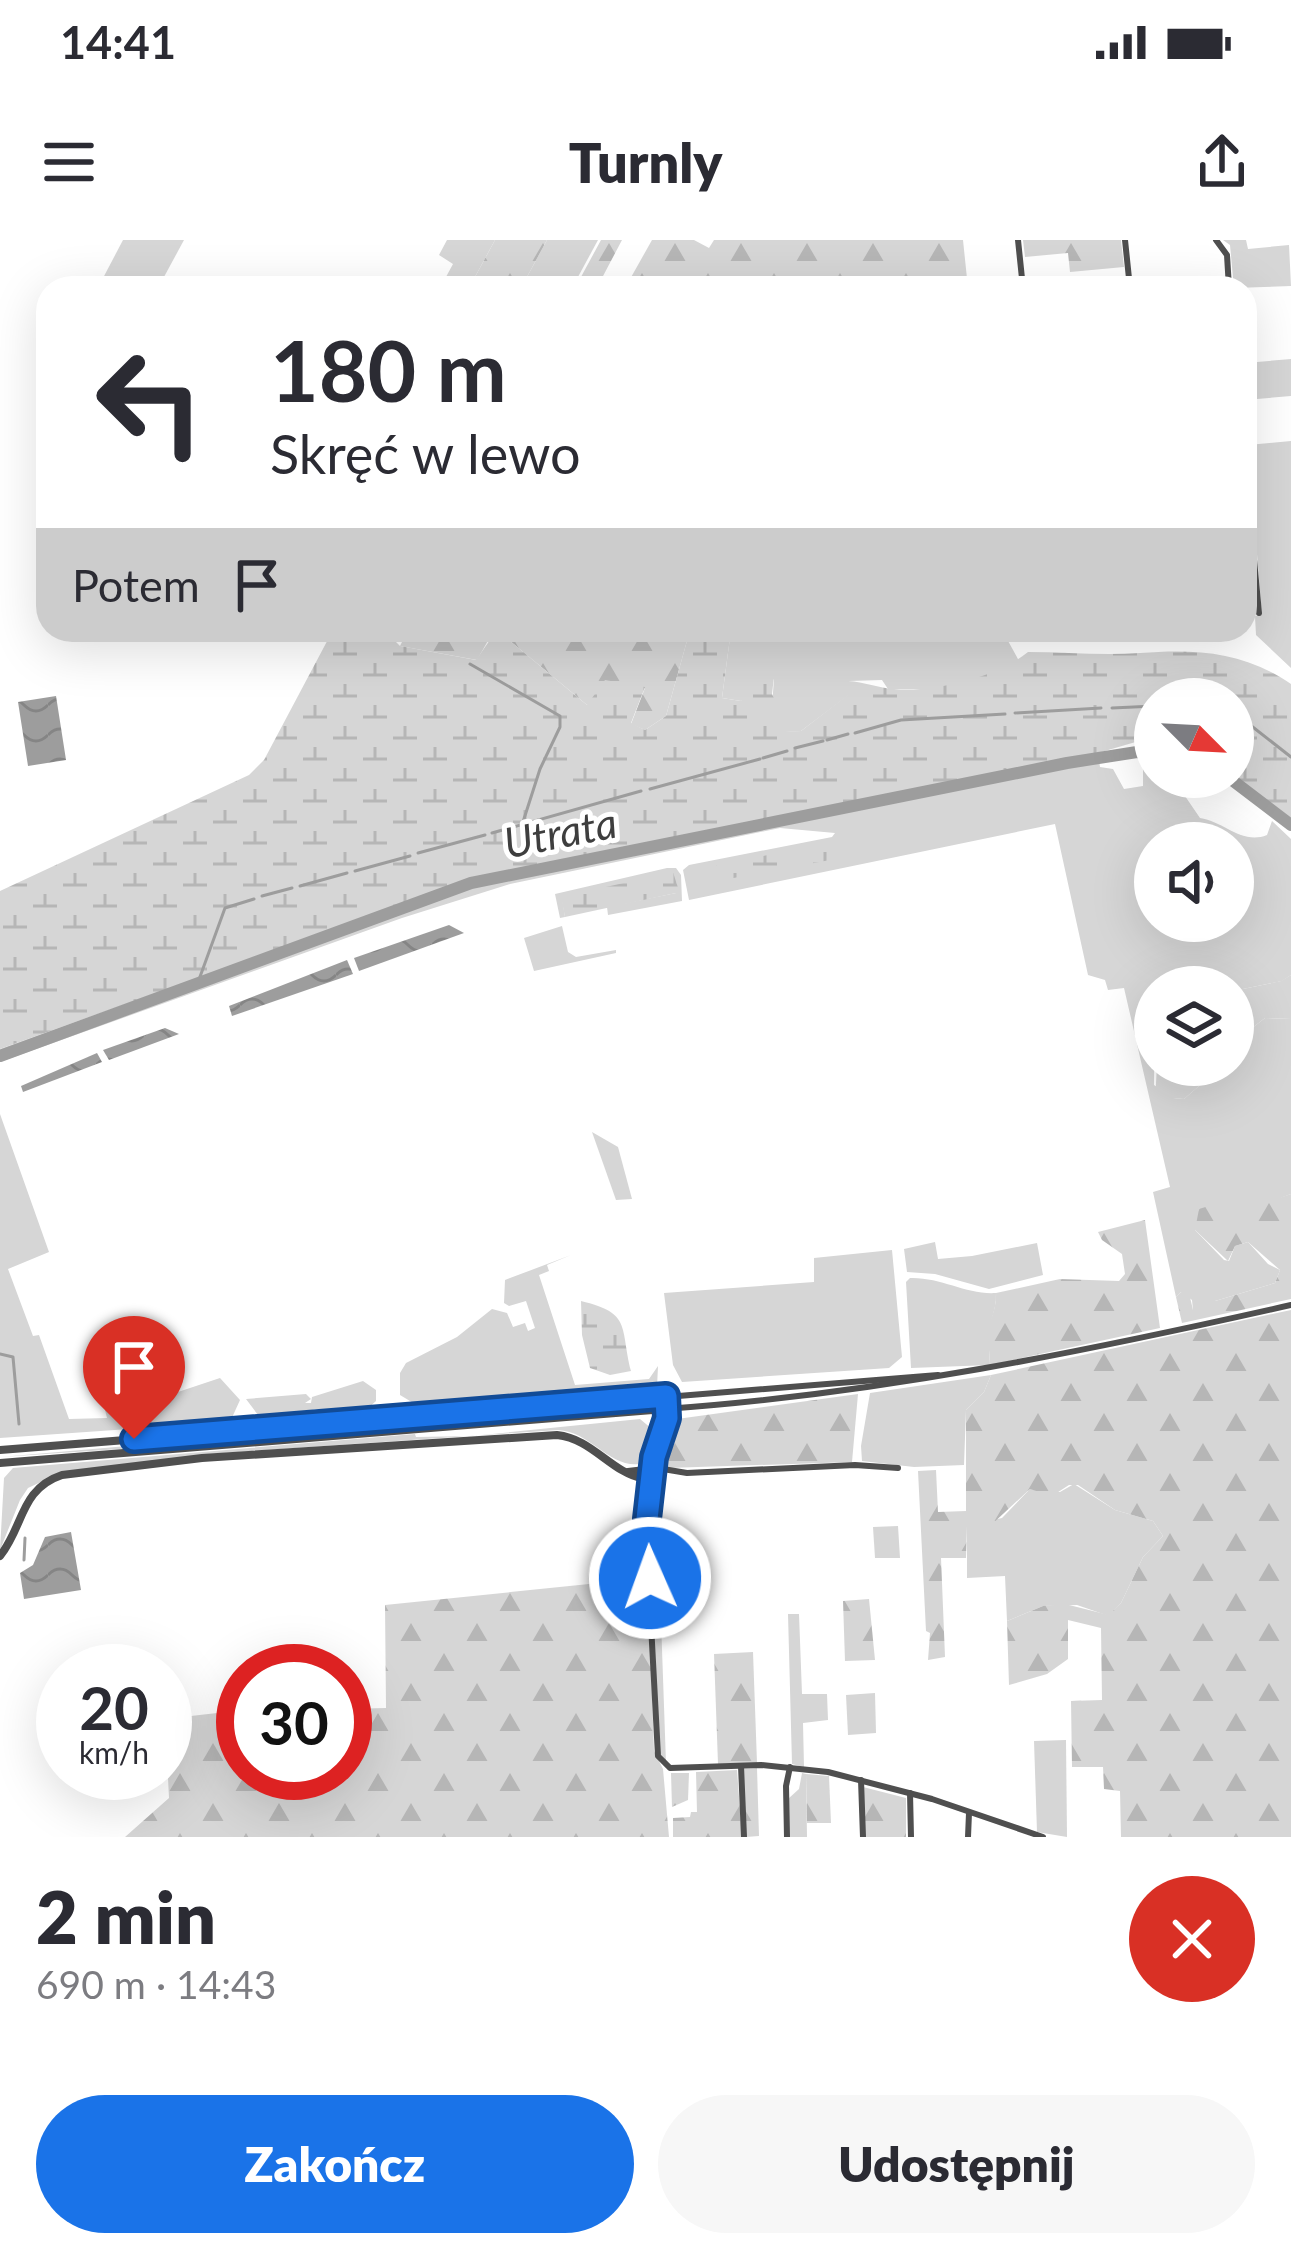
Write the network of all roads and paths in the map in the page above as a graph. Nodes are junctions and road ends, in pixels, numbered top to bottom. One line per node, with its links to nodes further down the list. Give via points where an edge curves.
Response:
1 (1018, 240): 4 (street)
2 (1125, 240): 5 (street)
3 (1216, 240): 6 (street)
4 (1021, 276)
5 (1129, 276)
6 (1228, 276)
7 (1257, 592): 8 (street)
8 (1259, 613)
9 (1291, 1305): 10 (street)
10 (941, 1376): 11 (street); 12 (street)
11 (666, 1396): 12 (street); 13 (street)
12 (664, 1409): 14 (street); 16 (street)
13 (0, 1450)
14 (0, 1463)
15 (898, 1468): 16 (street)
16 (652, 1474): 17 (street, via 644,1479 583,1441 557,1435 62,1475 32,1494); 18 (street, via 646,1530 657,1752 666,1766)
17 (0, 1556)
18 (741, 1766): 19 (street); 24 (street)
19 (790, 1767): 20 (street); 25 (street)
20 (862, 1780): 21 (street); 26 (street)
21 (910, 1793): 22 (street); 27 (street)
22 (969, 1813): 23 (street); 28 (street)
23 (1017, 1833): 29 (street)
24 (744, 1837)
25 (787, 1837)
26 (863, 1837)
27 (910, 1837)
28 (968, 1837)
29 (1043, 1837)

